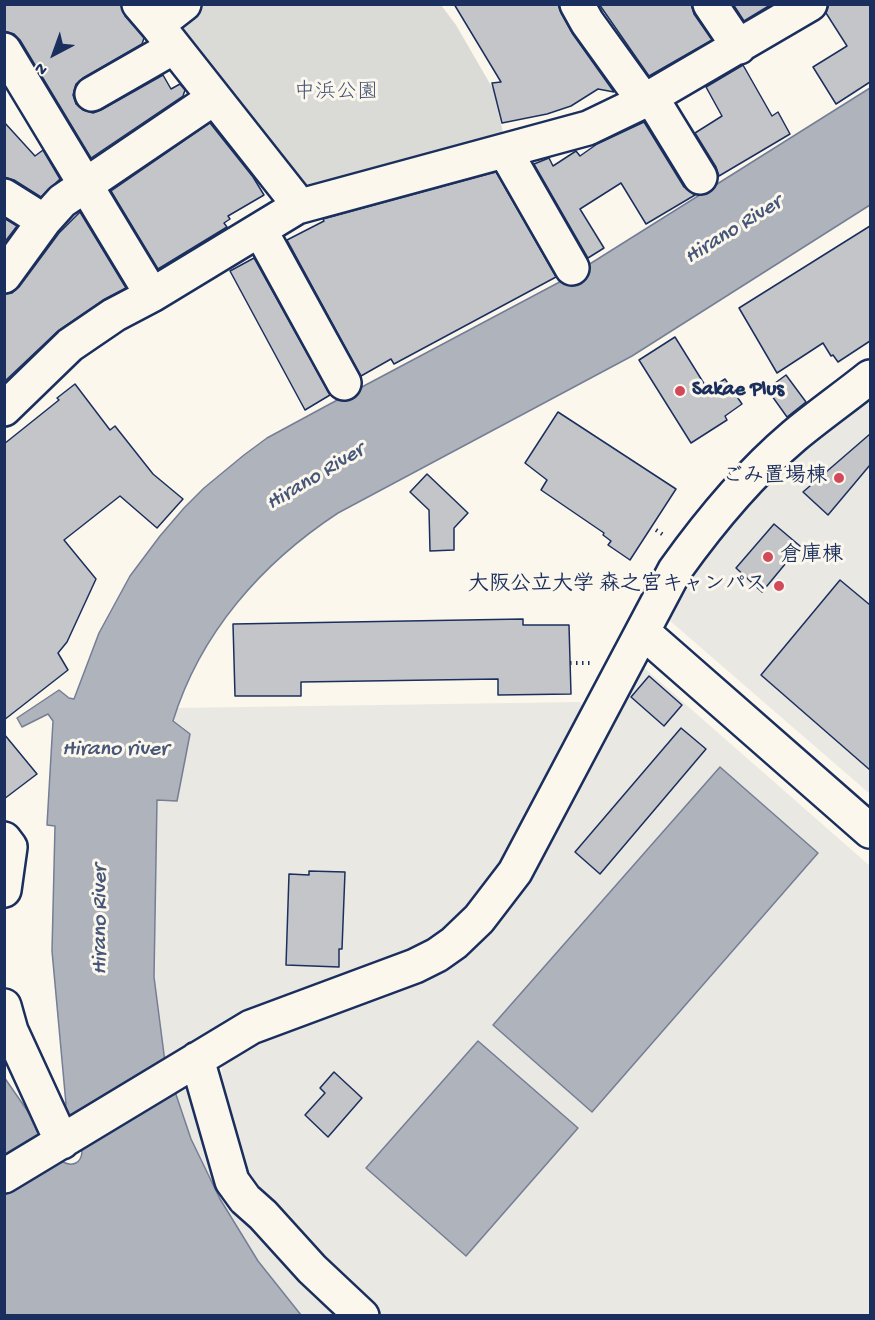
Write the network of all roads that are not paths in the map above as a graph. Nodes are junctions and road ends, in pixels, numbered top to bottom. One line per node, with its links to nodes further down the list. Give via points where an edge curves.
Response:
1 (184, 4): 5 (street)
2 (577, 4): 10 (street)
3 (710, 4): 6 (street)
4 (810, 4): 6 (street)
5 (157, 25): 8 (street); 9 (street)
6 (739, 47): 10 (street)
7 (10, 71): 13 (street)
8 (92, 94)
9 (214, 98): 13 (street); 15 (street)
10 (648, 99): 11 (street, via 588,128); 12 (street)
11 (505, 151): 15 (street); 18 (street)
12 (700, 177)
13 (87, 184): 16 (street, via 62,201); 20 (street)
14 (4, 196): 16 (street)
15 (297, 207): 17 (street)
16 (44, 221): 19 (street)
17 (260, 230): 20 (street); 22 (street)
18 (572, 268)
19 (4, 276)
20 (152, 295): 23 (street, via 70,345)
21 (870, 377): 24 (street, via 789,441 724,505 675,570)
22 (344, 383)
23 (8, 399)
24 (643, 632): 25 (street); 29 (street, via 515,872 466,932 437,955 415,966 251,1027)
25 (870, 831)
26 (4, 839): 27 (street, via 10,847)
27 (4, 890)
28 (4, 1006): 30 (street, via 11,1031)
29 (186, 1066): 30 (street); 32 (street, via 232,1181 244,1199)
30 (63, 1141): 31 (street)
31 (4, 1176)
32 (362, 1316)

